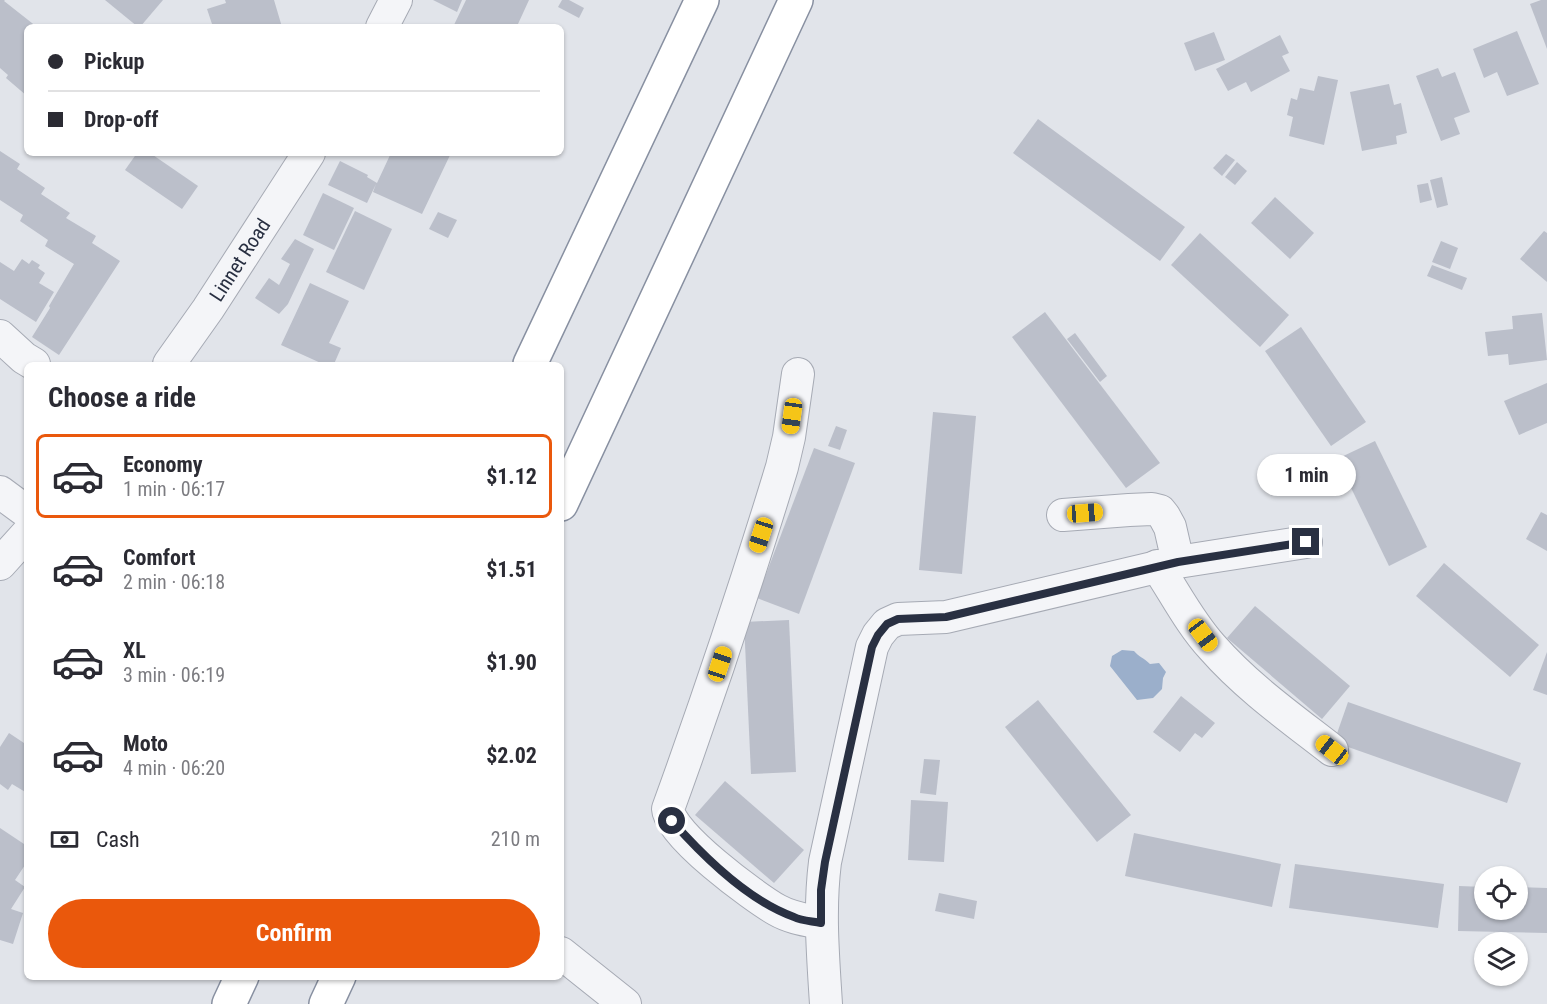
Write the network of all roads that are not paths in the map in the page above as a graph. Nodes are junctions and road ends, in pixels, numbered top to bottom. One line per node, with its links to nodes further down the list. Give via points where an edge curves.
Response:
1 (396, 0): 4 (street)
2 (702, 0): 9 (highway)
3 (796, 0): 12 (highway)
4 (384, 24)
5 (307, 156): 8 (street, Linnet Road)
6 (0, 336): 7 (street)
7 (31, 362)
8 (170, 362)
9 (531, 362)
10 (798, 374): 20 (street, via 783,467 668,815 690,842 735,882 777,910)
11 (0, 492): 13 (street)
12 (564, 498)
13 (24, 510)
14 (1063, 515): 18 (street, via 1152,509 1160,512 1170,527)
15 (24, 537): 17 (street)
16 (1306, 542): 18 (street)
17 (0, 564)
18 (1168, 564): 19 (street, via 1194,624 1211,647); 20 (street, via 946,617 898,619 887,624 872,647 832,827 821,890)
19 (1332, 750)
20 (821, 923): 27 (street)
21 (564, 955): 26 (street)
22 (240, 980): 24 (highway)
23 (337, 980): 25 (highway)
24 (229, 1004)
25 (326, 1004)
26 (625, 1004)
27 (826, 1004)

